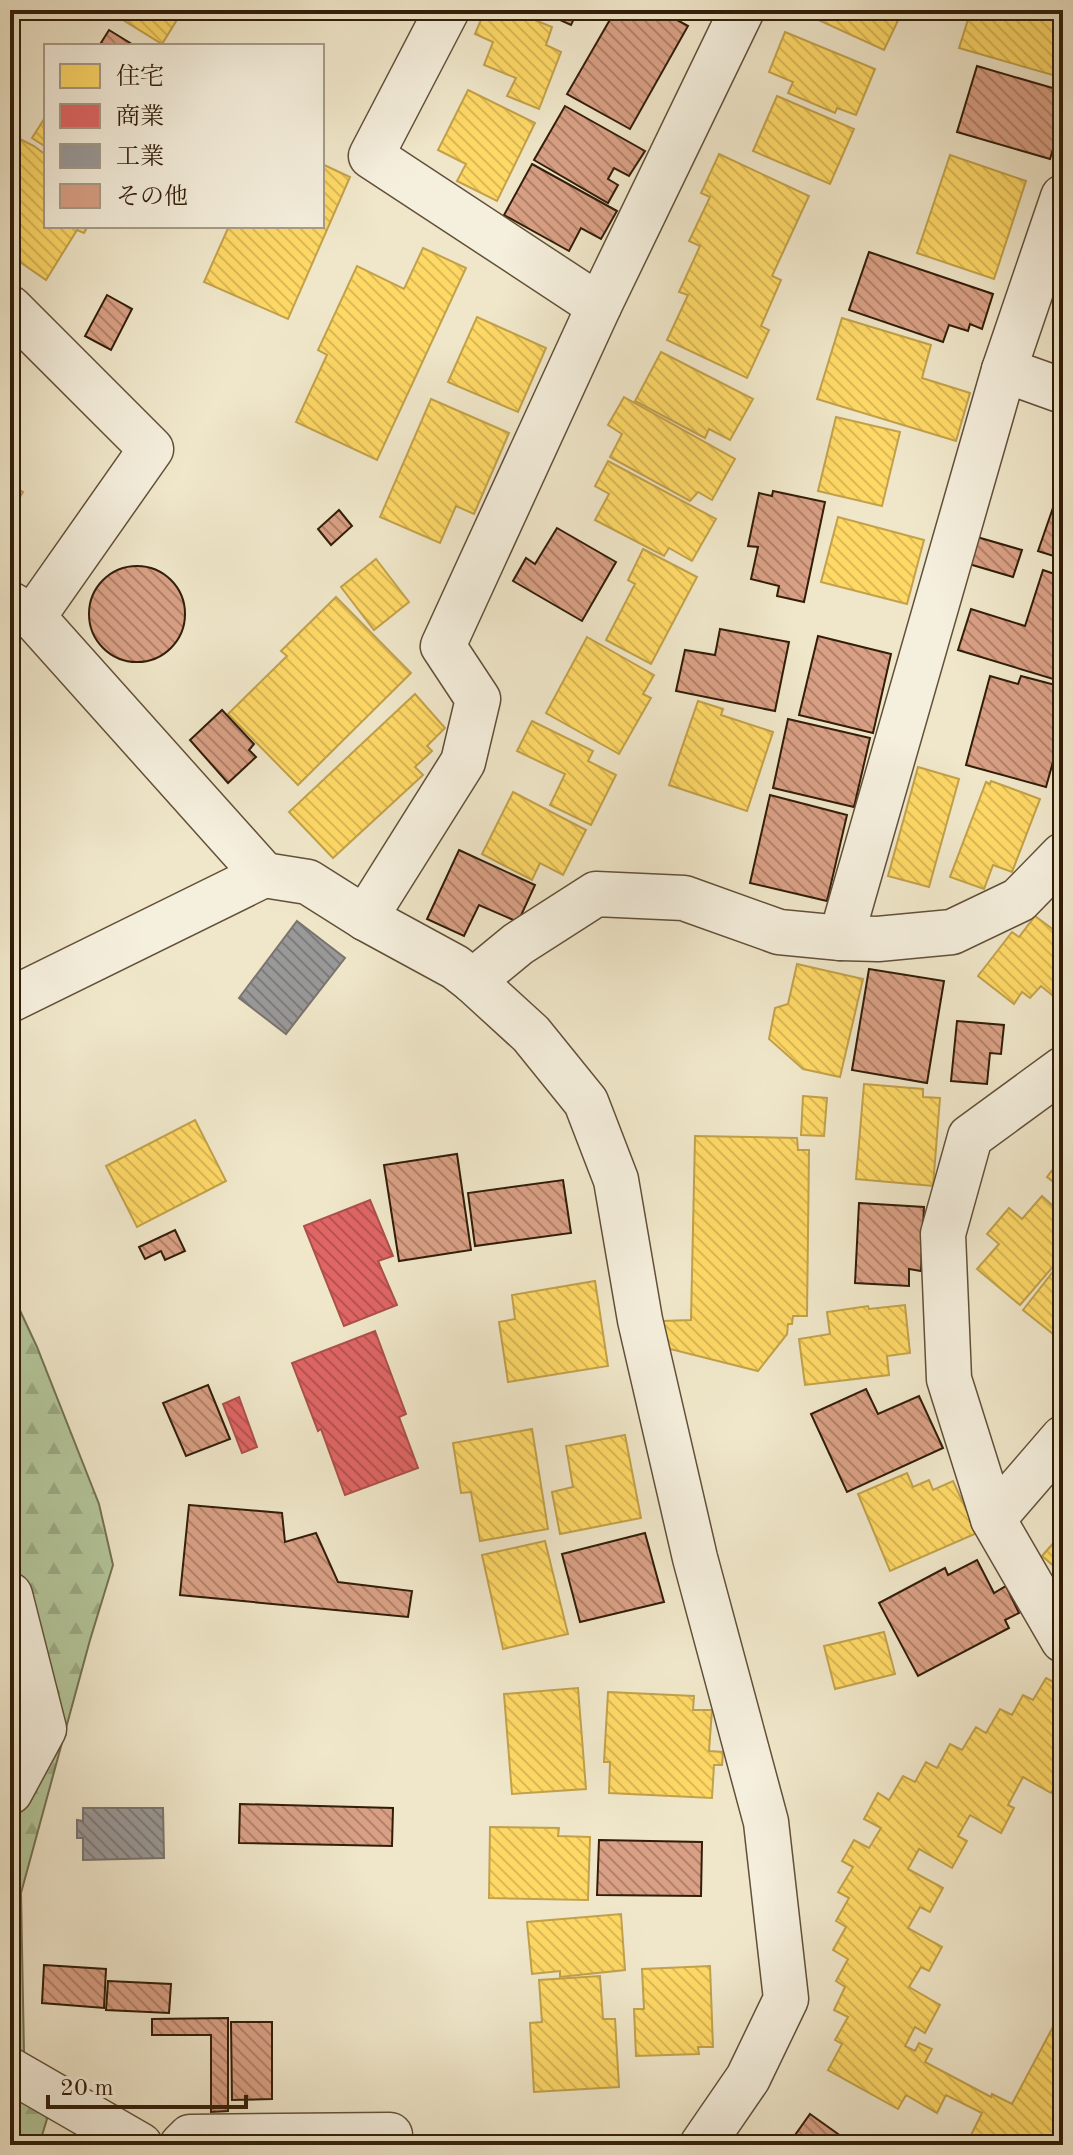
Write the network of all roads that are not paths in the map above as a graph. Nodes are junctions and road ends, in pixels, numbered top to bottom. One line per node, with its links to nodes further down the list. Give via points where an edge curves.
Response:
1 (447, 10): 4 (street, via 371,156)
2 (729, 15): 4 (street)
3 (1063, 197): 6 (street)
4 (599, 306): 11 (street, via 443,646 478,699 463,762)
5 (10, 308): 8 (street, via 151,449)
6 (1004, 370): 7 (street); 12 (street)
7 (1063, 391)
8 (21, 610): 10 (street)
9 (1063, 855): 12 (street, via 1019,900 952,932)
10 (264, 875): 11 (street, via 308,882); 14 (street)
11 (365, 918): 13 (street)
12 (841, 938): 13 (street, via 779,932 684,898 596,894 518,944)
13 (473, 981): 25 (street, via 531,1034 586,1102 616,1180 640,1320 695,1558 766,1822 786,1999 748,2078)
14 (10, 1000)
15 (1063, 1069): 17 (street, via 970,1137 943,1234 949,1379)
16 (1063, 1438): 17 (street)
17 (993, 1519): 19 (street)
18 (10, 1595): 20 (street, via 44,1729)
19 (1063, 1640)
20 (10, 1792)
21 (10, 2070): 22 (street)
22 (140, 2145)
23 (182, 2145): 24 (street, via 190,2137 390,2135)
24 (390, 2145)
25 (702, 2145)

